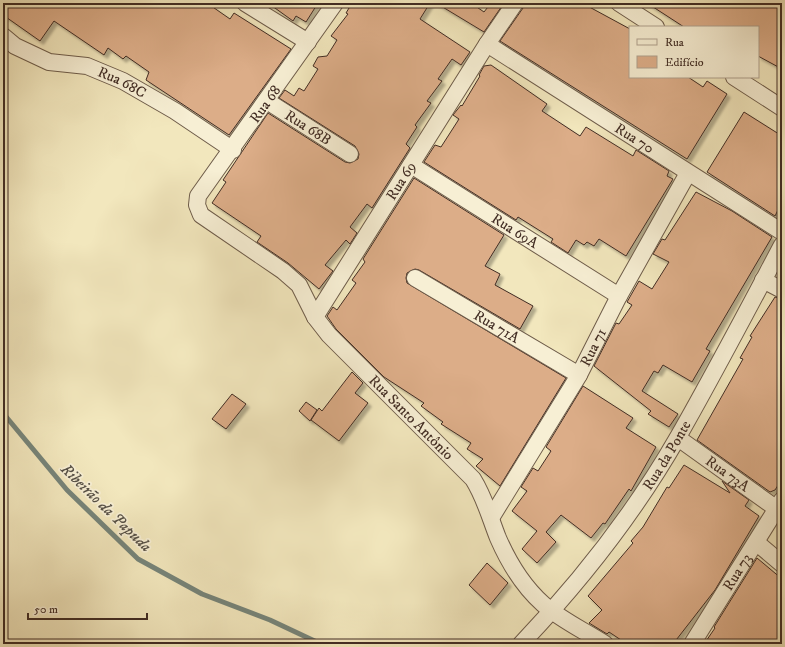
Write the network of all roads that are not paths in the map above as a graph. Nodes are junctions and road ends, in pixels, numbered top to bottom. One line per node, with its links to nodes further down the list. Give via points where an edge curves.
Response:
1 (245, 3): 7 (street)
2 (335, 3): 7 (street, Rua 68)
3 (516, 3): 8 (street, Rua 69)
4 (619, 3): 5 (street)
5 (654, 26)
6 (3, 36): 12 (street, Rua 68C, via 15,46 49,62 87,66 123,81)
7 (308, 42): 10 (street, Rua 68)
8 (487, 44): 14 (street, Rua 69); 15 (street, Rua 70)
9 (736, 78): 11 (street)
10 (267, 101): 12 (street, Rua 68); 13 (street, Rua 68B)
11 (782, 108)
12 (233, 150): 16 (street, Rua 68, via 198,196)
13 (350, 154)
14 (411, 165): 22 (street, Rua 69A); 23 (street, Rua 69)
15 (688, 173): 17 (street, Rua 70); 22 (street, Rua 71)
16 (197, 205): 23 (street, Rua Santo Antônio, via 201,215 210,223 283,271 299,286)
17 (782, 232)
18 (782, 245): 20 (street, Rua da Ponte)
19 (415, 278): 24 (street, Rua 71A)
20 (763, 280): 21 (street); 25 (street, Rua da Ponte)
21 (782, 290)
22 (619, 296): 24 (street, Rua 71)
23 (315, 317): 27 (street, Rua Santo Antônio, via 345,353 473,479 483,494)
24 (579, 375): 27 (street, Rua 71)
25 (678, 438): 26 (street, Rua 73A); 30 (street, Rua da Ponte, via 609,540)
26 (779, 504): 28 (street, Rua 73)
27 (492, 518): 30 (street, Rua Santo Antônio, via 502,545 520,576 534,595)
28 (757, 543): 29 (street); 33 (street, Rua 73)
29 (782, 564)
30 (552, 611): 31 (street, Rua da Ponte); 32 (street, Rua Santo Antônio)
31 (521, 644)
32 (605, 644)
33 (692, 644)

